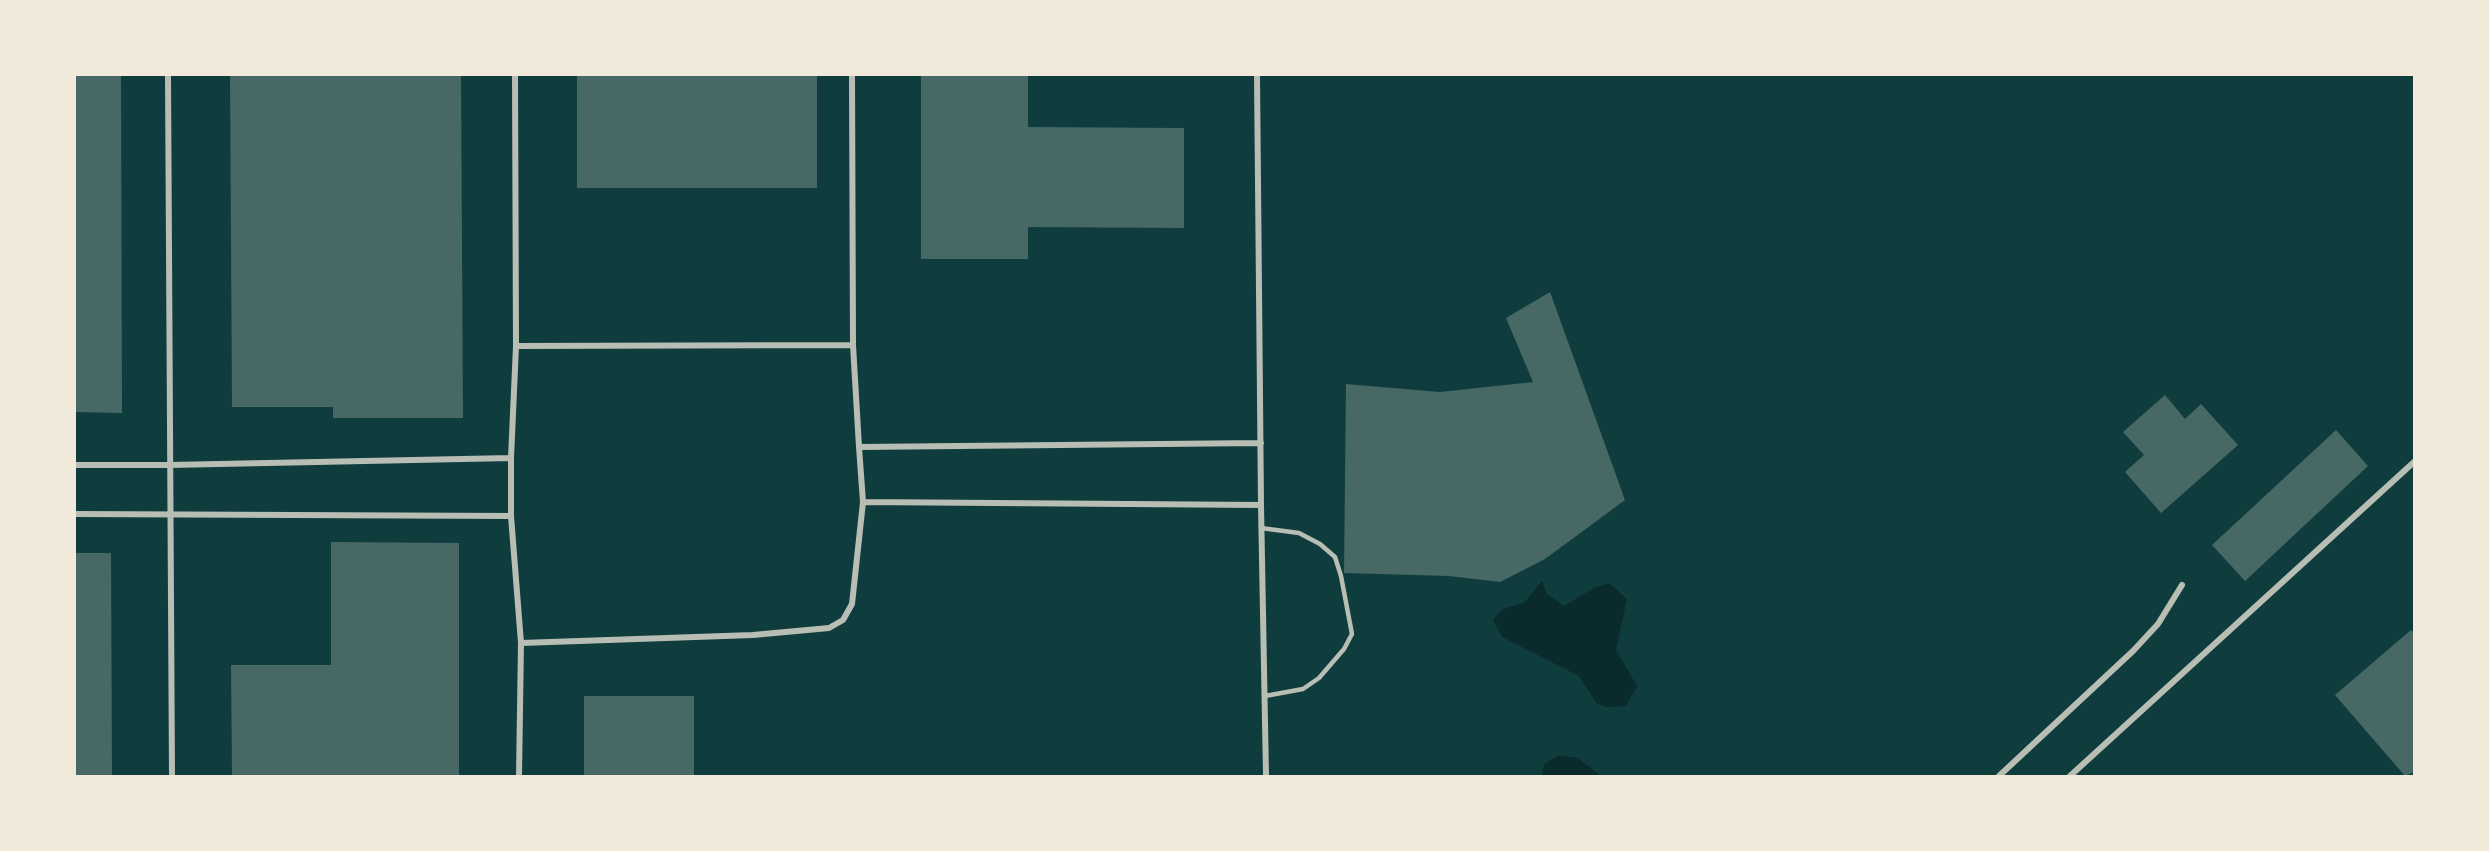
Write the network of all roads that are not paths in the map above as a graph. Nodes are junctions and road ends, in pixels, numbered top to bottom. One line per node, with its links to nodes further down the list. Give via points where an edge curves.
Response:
1 (168, 75): 12 (street)
2 (515, 75): 6 (street)
3 (852, 75): 5 (street)
4 (1257, 75): 7 (street)
5 (853, 345): 6 (street); 8 (street)
6 (516, 346): 9 (street)
7 (1261, 443): 8 (street); 14 (street)
8 (859, 447): 13 (street)
9 (511, 458): 12 (street); 17 (street)
10 (2414, 462): 26 (street)
11 (75, 465): 12 (street)
12 (170, 465): 16 (street)
13 (863, 502): 14 (street); 20 (street, via 852,604 843,620 829,627 753,635)
14 (1261, 505): 18 (street)
15 (75, 514): 16 (street)
16 (171, 515): 17 (street); 22 (street)
17 (511, 516): 20 (street)
18 (1261, 528): 21 (street); 21 (lane, via 1299,533 1335,558 1352,634 1319,678 1303,689)
19 (2182, 585): 25 (street, via 2158,624 2133,651)
20 (521, 643): 23 (street)
21 (1265, 696): 24 (street)
22 (172, 776)
23 (519, 776)
24 (1266, 776)
25 (1999, 776)
26 (2070, 776)

